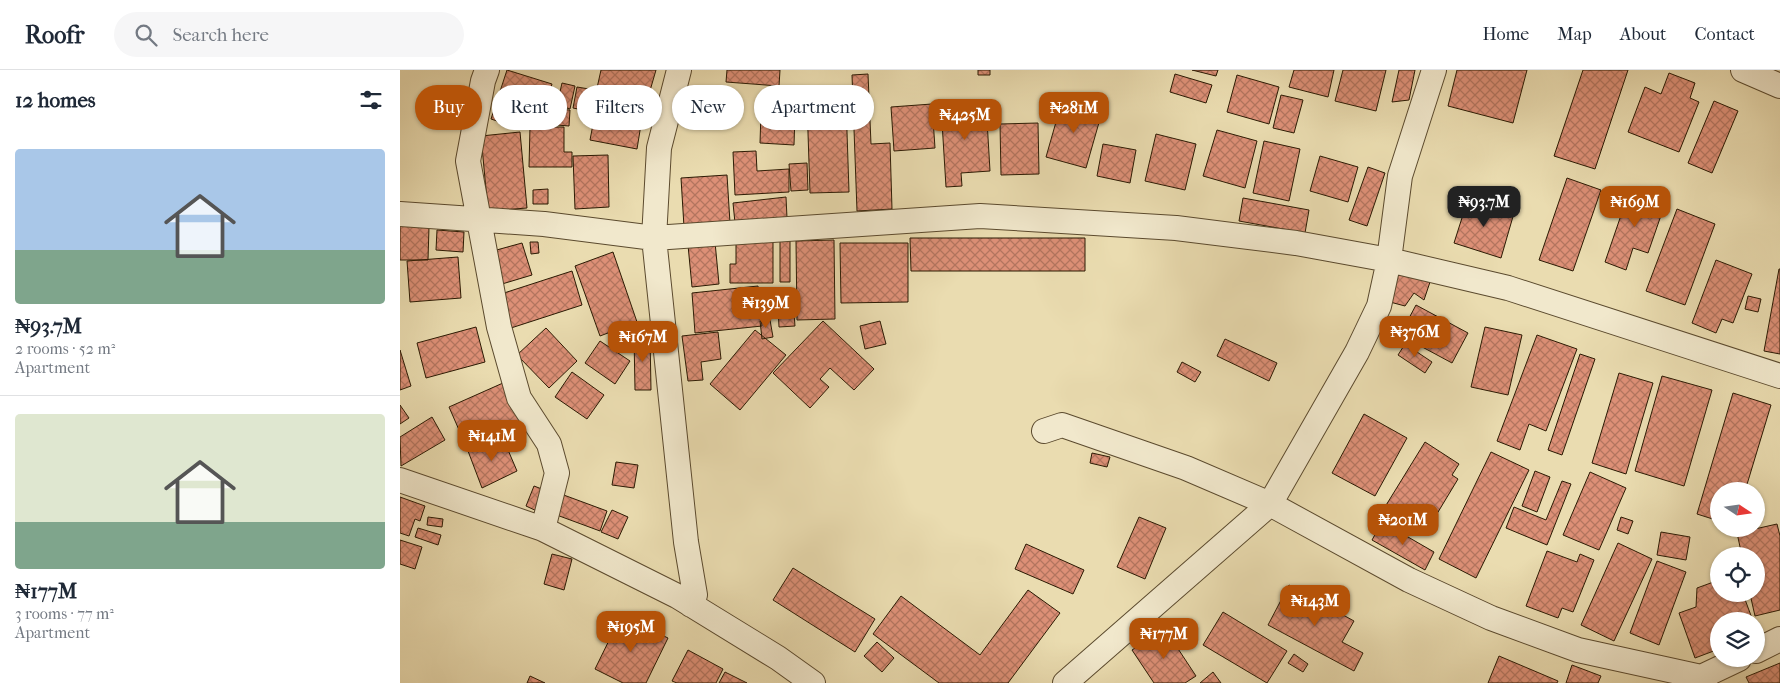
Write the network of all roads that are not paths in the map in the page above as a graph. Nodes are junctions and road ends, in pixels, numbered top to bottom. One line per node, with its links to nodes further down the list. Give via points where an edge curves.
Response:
1 (487, 70): 7 (street, via 468,161)
2 (679, 70): 8 (street, via 659,148)
3 (1434, 70): 9 (street, via 1400,176)
4 (1743, 70): 5 (street)
5 (1780, 86)
6 (400, 214): 7 (street)
7 (479, 219): 8 (street); 14 (street, via 499,327 519,398 549,444 557,473)
8 (654, 238): 9 (street, via 980,216 1176,228 1296,243); 15 (street, via 686,542 695,595)
9 (1389, 260): 10 (street, via 1508,288); 13 (street, via 1379,306 1358,352)
10 (1780, 376)
11 (1044, 431): 13 (street, via 1062,425 1186,468)
12 (400, 480): 14 (street)
13 (1270, 504): 19 (street, via 1409,580 1491,618 1578,650); 21 (street)
14 (543, 529): 15 (street)
15 (691, 604): 20 (street)
16 (1780, 639): 17 (street)
17 (1765, 646)
18 (1725, 667): 19 (street)
19 (1703, 680)
20 (813, 683)
21 (1065, 683)

